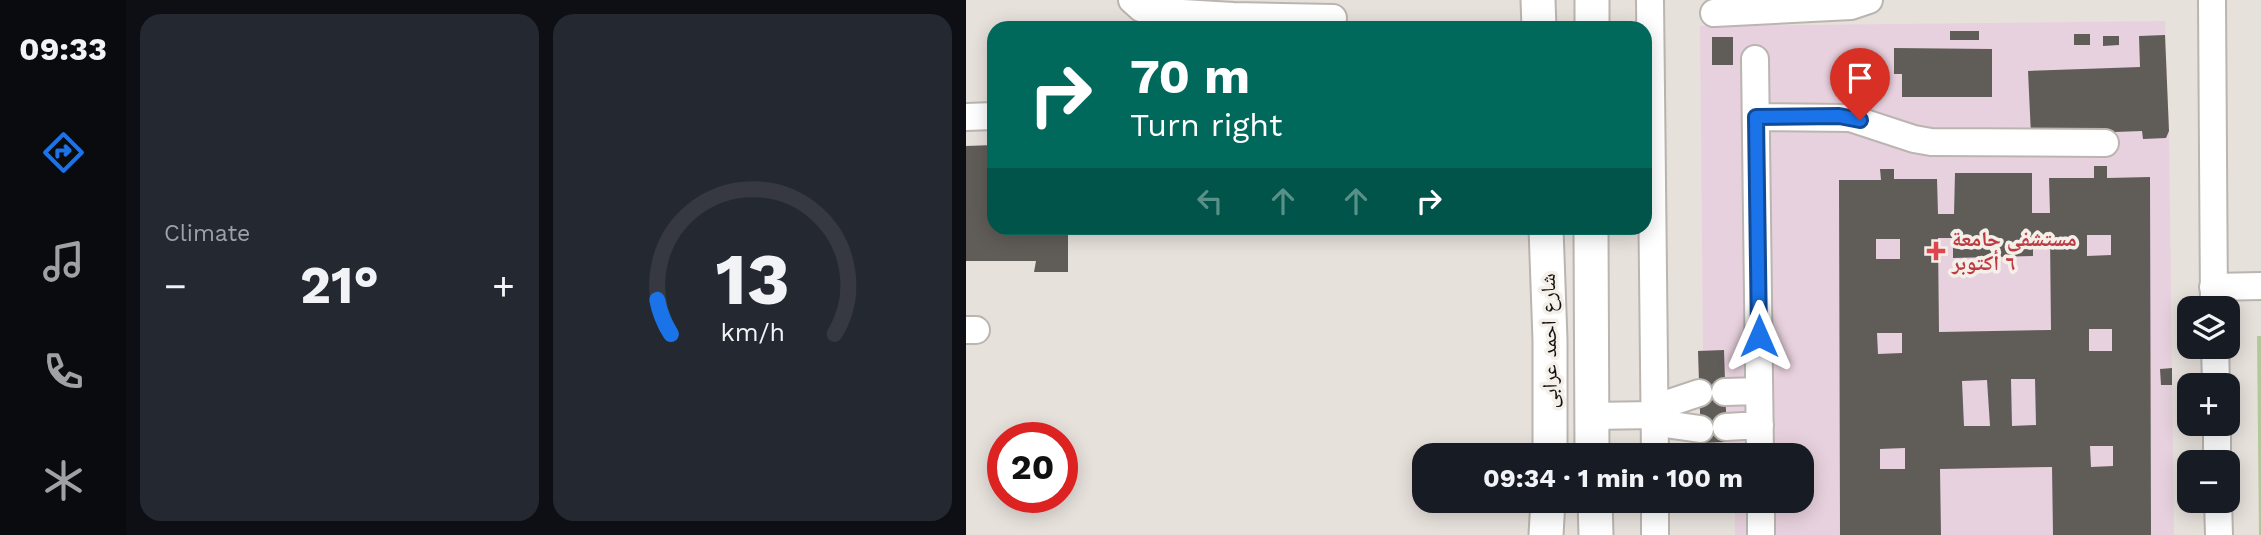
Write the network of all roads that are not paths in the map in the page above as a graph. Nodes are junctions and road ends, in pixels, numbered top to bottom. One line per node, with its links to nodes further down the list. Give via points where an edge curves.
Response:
1 (1538, 0): 11 (main road)
2 (1592, 0): 12 (main road)
3 (1650, 0): 13 (lane)
4 (1869, 0): 7 (lane, via 1852,6)
5 (2213, 1): 23 (lane)
6 (1140, 6): 9 (lane)
7 (1714, 13)
8 (1332, 15): 10 (lane)
9 (1237, 21)
10 (1256, 21)
11 (1539, 21)
12 (1592, 21)
13 (1650, 21)
14 (1755, 59): 17 (lane)
15 (987, 116): 16 (lane)
16 (966, 117)
17 (1756, 117): 18 (lane, via 1850,118 1931,142); 25 (lane)
18 (2105, 143)
19 (1652, 166): 26 (lane)
20 (1546, 235): 29 (main road, شارع احمد عرابى)
21 (1591, 235): 27 (main road, شارع احمد عرابى)
22 (2261, 286): 24 (lane)
23 (2214, 296)
24 (2218, 296)
25 (1759, 391): 26 (lane, via 1712,393 1672,402); 28 (lane)
26 (1655, 415): 27 (lane); 28 (lane, via 1672,425); 31 (lane)
27 (1591, 416): 30 (main road, شارع احمد عرابى)
28 (1760, 425): 32 (lane)
29 (1550, 443)
30 (1592, 443)
31 (1655, 443)
32 (1760, 443)
33 (1547, 513): 38 (main road)
34 (1595, 513): 39 (main road)
35 (1655, 513): 40 (lane)
36 (1761, 513): 41 (lane)
37 (2218, 513): 42 (lane)
38 (1546, 535)
39 (1596, 535)
40 (1655, 535)
41 (1761, 535)
42 (2219, 535)

